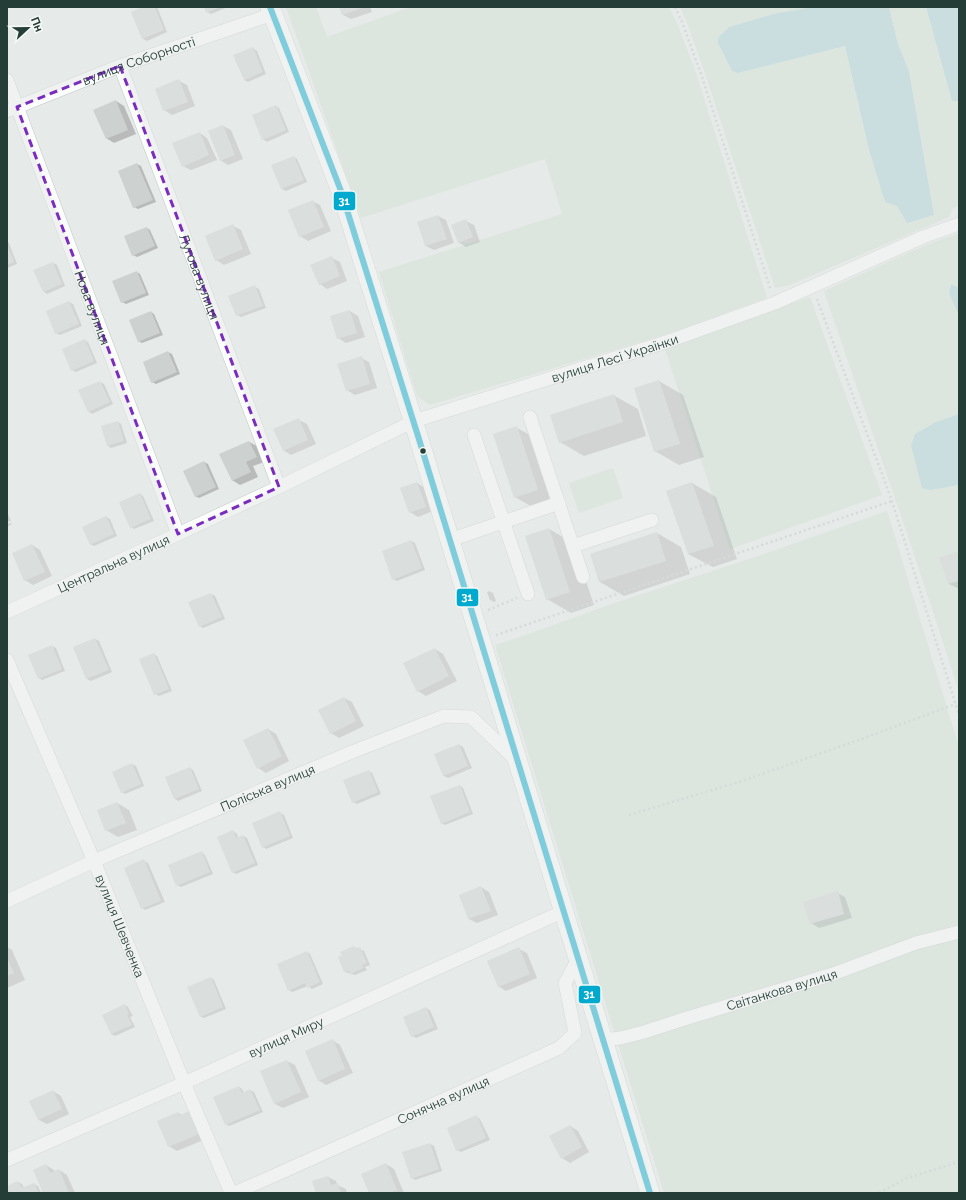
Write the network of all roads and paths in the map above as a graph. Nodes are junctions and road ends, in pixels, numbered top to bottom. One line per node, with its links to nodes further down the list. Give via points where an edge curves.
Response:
1 (675, 7): 8 (path, via 701,74)
2 (272, 11): 3 (street, вулиця Соборності); 10 (street, via 341,191)
3 (120, 66): 5 (street, вулиця Соборності); 12 (street, Лугова вулиця)
4 (7, 80): 5 (street, Нова вулиця)
5 (12, 109): 17 (street, Нова вулиця)
6 (959, 224): 7 (street, вулиця Лесі Українки, via 923,237)
7 (813, 287): 8 (street, вулиця Лесі Українки); 13 (path)
8 (775, 303): 10 (street, вулиця Лесі Українки, via 666,342)
9 (530, 416): 14 (street)
10 (414, 421): 12 (street, Центральна вулиця); 18 (street)
11 (474, 435): 16 (street)
12 (279, 487): 17 (street, Центральна вулиця)
13 (892, 501): 24 (path); 26 (path)
14 (559, 503): 16 (street); 19 (street)
15 (652, 520): 19 (street)
16 (503, 522): 18 (street); 21 (street)
17 (178, 534): 23 (street, Центральна вулиця)
18 (450, 540): 24 (street)
19 (573, 546): 20 (street)
20 (583, 577)
21 (528, 594): 22 (path)
22 (486, 611)
23 (7, 612)
24 (481, 640): 28 (street)
25 (7, 660): 30 (street, вулиця Шевченка)
26 (956, 704): 27 (path); 29 (path, via 742,780)
27 (959, 715)
28 (518, 762): 30 (street, Поліська вулиця, via 471,716 444,716); 32 (street)
29 (629, 815)
30 (94, 861): 31 (street, Поліська вулиця); 36 (street, вулиця Шевченка)
31 (7, 902)
32 (564, 911): 34 (street); 36 (street, вулиця Миру)
33 (959, 932): 35 (street, Світанкова вулиця, via 916,943 833,974 644,1032)
34 (578, 959): 35 (street); 40 (street, Сонячна вулиця, via 565,983 575,1033 559,1048)
35 (603, 1040): 41 (street)
36 (184, 1083): 37 (street, вулиця Миру); 39 (street, вулиця Шевченка)
37 (7, 1160)
38 (959, 1162): 42 (path, via 907,1178)
39 (231, 1193)
40 (235, 1193)
41 (650, 1193)
42 (879, 1193)

